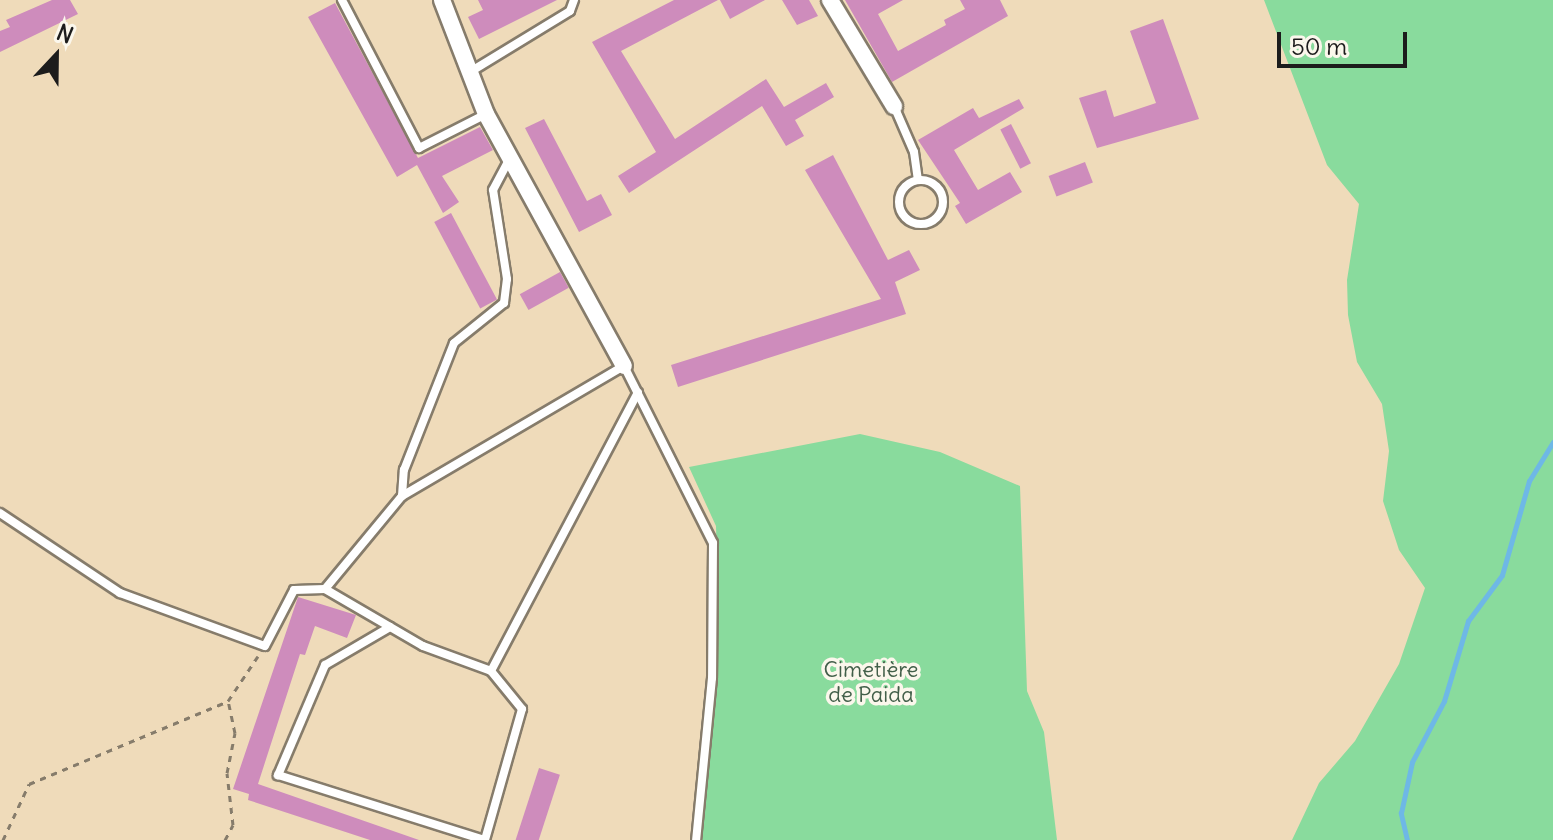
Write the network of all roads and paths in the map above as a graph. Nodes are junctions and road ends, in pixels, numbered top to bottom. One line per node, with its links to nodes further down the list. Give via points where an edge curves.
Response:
1 (342, 0): 7 (lane, via 419,148)
2 (442, 0): 5 (street)
3 (574, 0): 5 (lane, via 570,11)
4 (830, 0): 6 (street)
5 (470, 73): 7 (street)
6 (894, 106): 9 (lane, via 914,152)
7 (486, 114): 8 (street)
8 (509, 160): 10 (street); 12 (lane, via 493,190 507,279 504,303 454,343 404,470)
9 (918, 179): 9 (lane, via 905,185 898,197 909,222 923,224 936,219 943,206 941,192 932,182)
10 (624, 366): 11 (lane); 12 (lane)
11 (638, 392): 17 (lane); 24 (lane, via 713,543 712,678)
12 (402, 496): 14 (lane)
13 (0, 513): 16 (lane, via 120,593)
14 (325, 589): 15 (lane); 16 (lane, via 294,590)
15 (390, 627): 17 (lane, via 423,646); 23 (lane, via 325,665 278,775)
16 (265, 646): 18 (path)
17 (491, 671): 23 (lane, via 522,709)
18 (228, 701): 20 (path, via 29,784); 22 (path, via 235,733 227,773 233,825)
19 (0, 821): 20 (path)
20 (7, 821): 21 (path)
21 (3, 840)
22 (225, 840)
23 (484, 840)
24 (696, 840)

